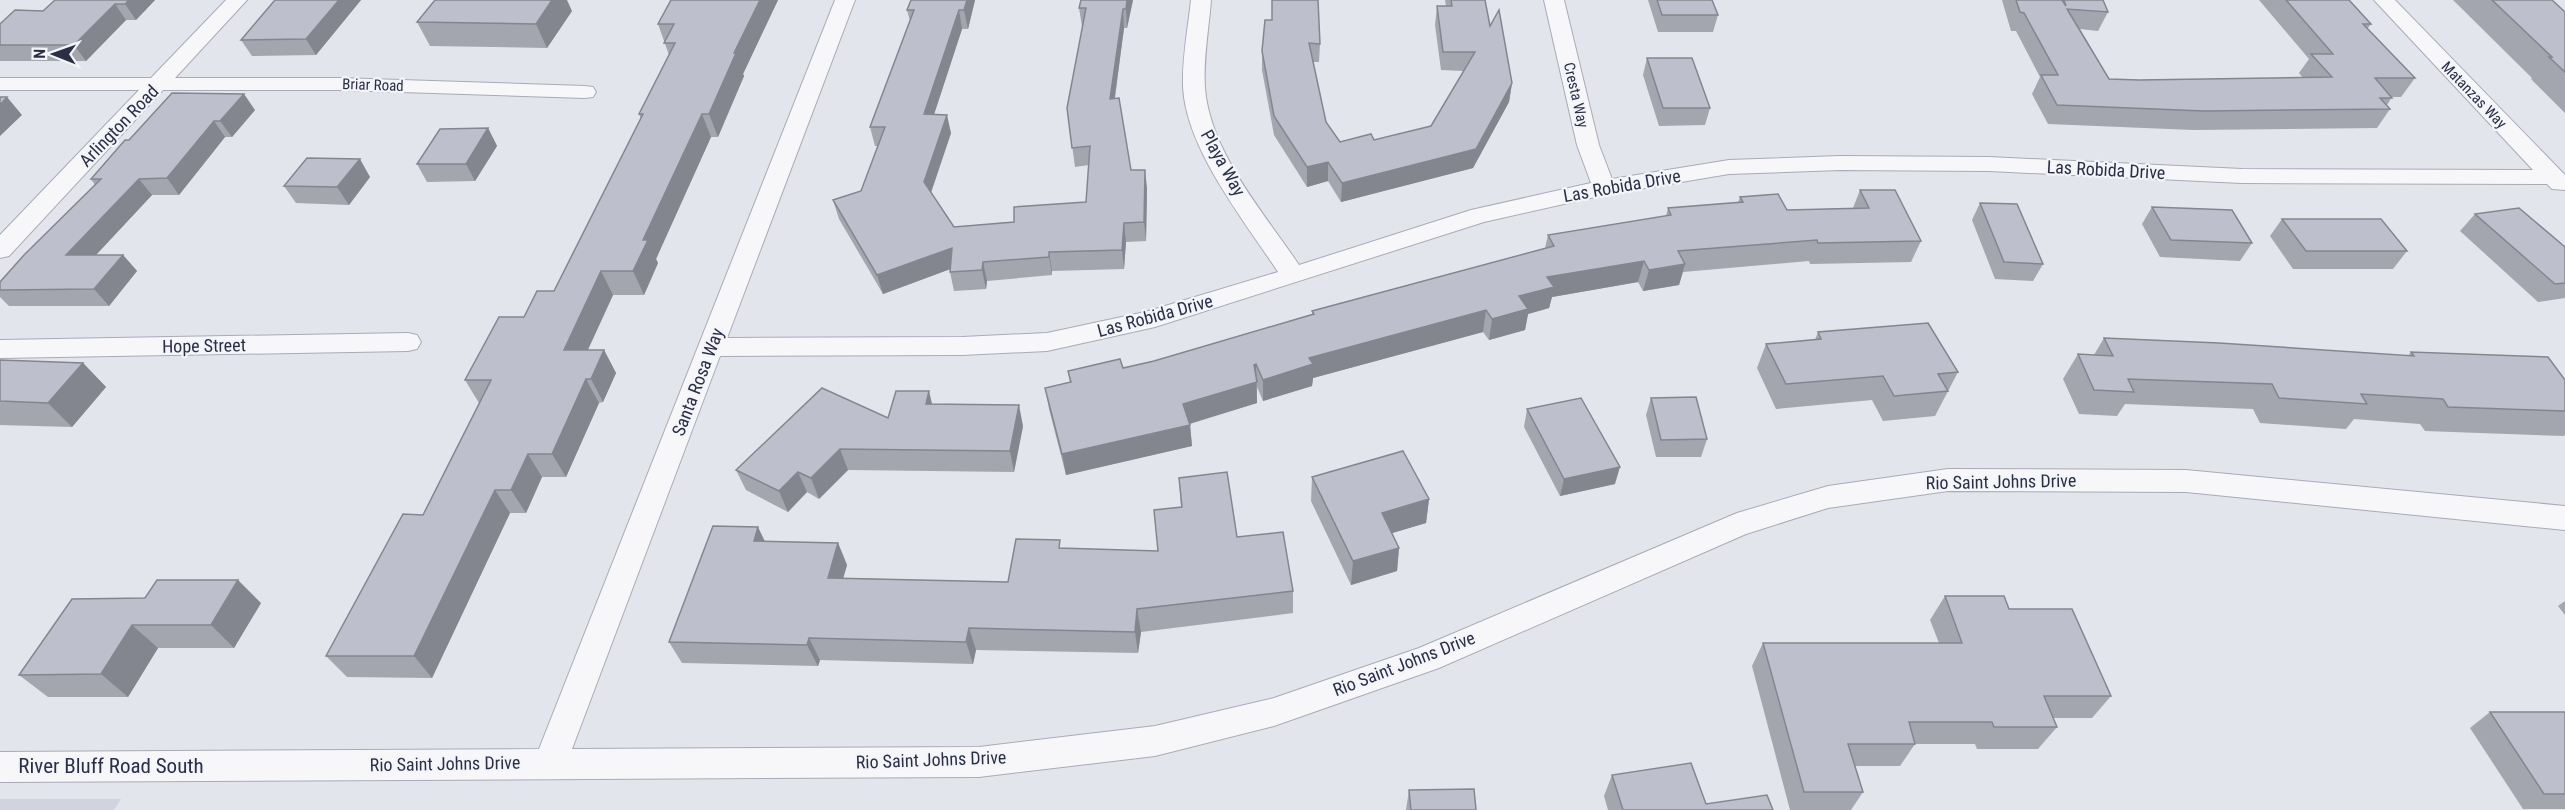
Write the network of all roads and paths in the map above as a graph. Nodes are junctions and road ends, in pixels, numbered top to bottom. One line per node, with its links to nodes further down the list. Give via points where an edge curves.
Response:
1 (237, 0): 6 (street, Arlington Road)
2 (845, 0): 14 (street, Santa Rosa Way)
3 (1201, 0): 12 (street, Playa Way, via 1194,86 1199,120 1217,160)
4 (1554, 0): 10 (street, Cresta Way, via 1588,145)
5 (2384, 0): 9 (street, Matanzas Way)
6 (160, 83): 7 (street, Briar Road); 8 (street, Briar Road); 11 (street, Arlington Road)
7 (0, 84)
8 (585, 92)
9 (2559, 183): 10 (street, Las Robida Drive, via 2242,176 1989,164 1840,163 1729,167)
10 (1604, 188): 12 (street, Las Robida Drive, via 1479,215)
11 (0, 250)
12 (1293, 276): 14 (street, Las Robida Drive, via 1146,321 1047,342)
13 (408, 342): 15 (street, Hope Street)
14 (711, 347): 17 (street, Santa Rosa Way)
15 (0, 350)
16 (2565, 518): 17 (street, Rio Saint Johns Drive, via 2186,481 1948,480 1828,497 1737,525 1428,658 1274,712 1155,741 979,762)
17 (550, 763): 19 (street, Rio Saint Johns Drive)
18 (0, 766): 19 (street, River Bluff Road South)
19 (221, 766)

